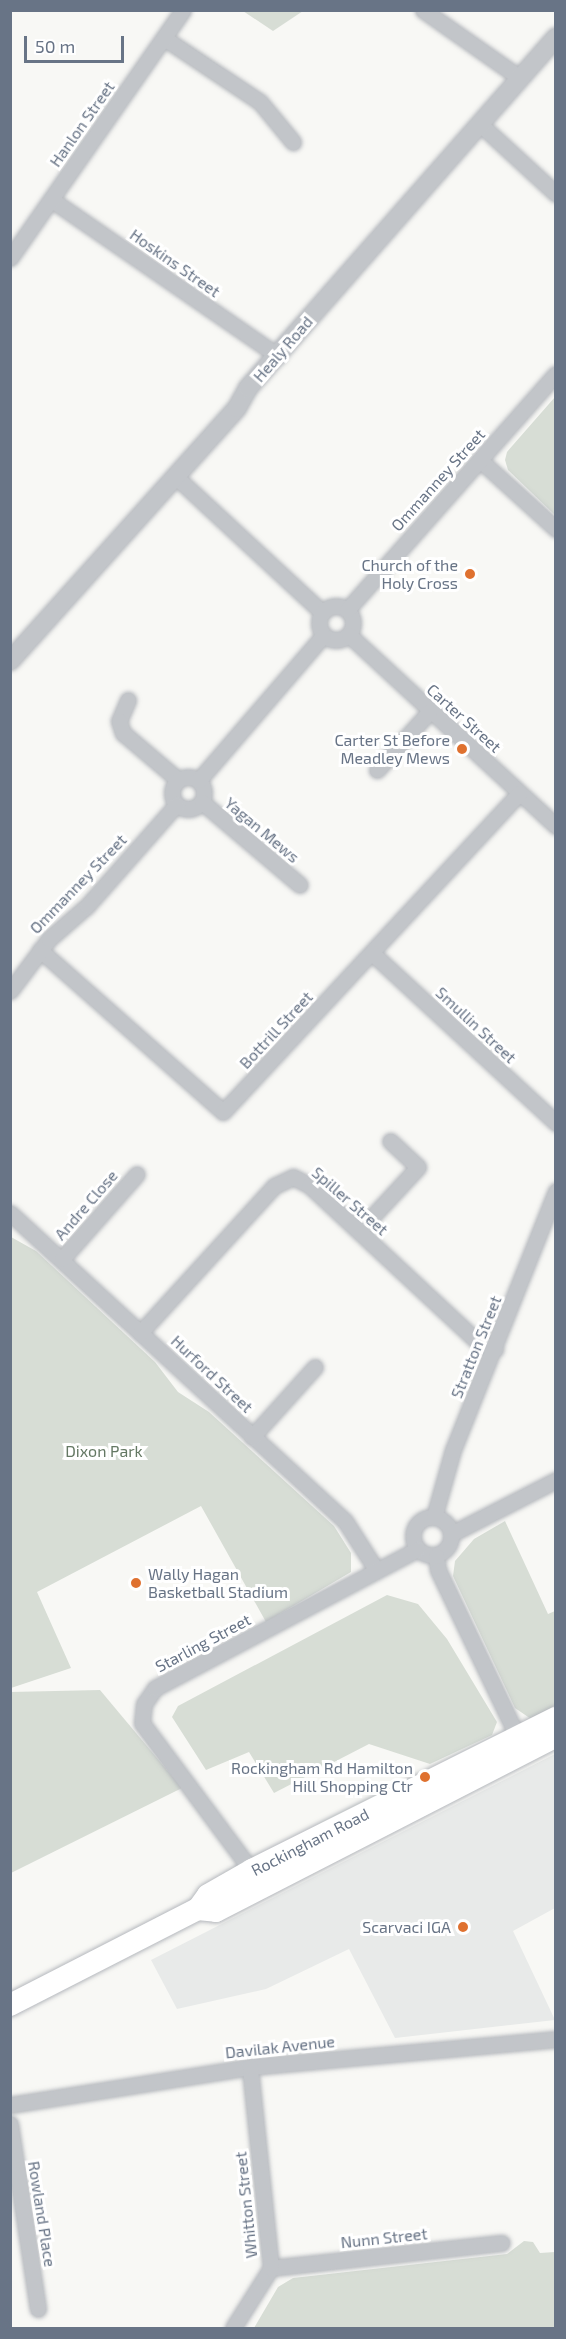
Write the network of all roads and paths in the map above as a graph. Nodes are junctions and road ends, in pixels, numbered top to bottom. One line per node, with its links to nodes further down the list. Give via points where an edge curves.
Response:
1 (183, 10): 3 (street, Hanlon Street)
2 (423, 10): 5 (street)
3 (164, 38): 7 (street, via 260,102); 9 (street, Hanlon Street)
4 (555, 38): 5 (street, Healy Road)
5 (520, 78): 6 (street, Healy Road)
6 (480, 124): 8 (street); 11 (street, Healy Road)
7 (293, 142)
8 (555, 194)
9 (52, 200): 10 (street, Hanlon Street); 11 (street, Hoskins Street)
10 (10, 258)
11 (278, 356): 14 (street, Healy Road)
12 (555, 374): 13 (street, Ommanney Street)
13 (480, 460): 15 (street); 16 (street, Ommanney Street)
14 (175, 476): 17 (street); 20 (street, Healy Road)
15 (555, 529)
16 (347, 610): 17 (street, via 334,606); 18 (street, via 353,622)
17 (322, 612): 19 (street, via 318,625)
18 (348, 635): 19 (street, via 336,641); 22 (street, Carter Street)
19 (323, 636): 25 (street)
20 (10, 661)
21 (128, 700): 24 (street, via 118,722 123,733)
22 (429, 712): 23 (street); 26 (street, Carter Street)
23 (377, 771)
24 (177, 779): 25 (street, via 192,776); 28 (street, via 171,797)
25 (199, 780): 27 (street, via 203,786)
26 (519, 793): 29 (street, Carter Street); 32 (street, Bottrill Street)
27 (202, 802): 28 (street, via 184,809); 30 (street, Yagan Mews)
28 (176, 805): 31 (street, Ommanney Street, via 87,906)
29 (555, 826)
30 (300, 885)
31 (40, 950): 32 (street, Bottrill Street, via 223,1112); 33 (street, Ommanney Street)
32 (372, 953): 34 (street, Smullin Street)
33 (11, 988)
34 (555, 1123)
35 (390, 1141): 39 (street, via 418,1167)
36 (137, 1174): 40 (street, Andre Close)
37 (555, 1191): 42 (street, Stratton Street)
38 (10, 1213): 40 (street, Hurford Street)
39 (359, 1231): 41 (street, Spiller Street, via 309,1185 292,1177 274,1186); 42 (street, Spiller Street, via 477,1341)
40 (62, 1259): 41 (street, Hurford Street)
41 (140, 1333): 44 (street, Hurford Street)
42 (495, 1349): 46 (street, Stratton Street, via 453,1450)
43 (315, 1367): 44 (street)
44 (252, 1437): 50 (street, Hurford Street, via 345,1521)
45 (555, 1480): 47 (street)
46 (434, 1517): 47 (street, via 446,1522); 48 (street, via 416,1525 412,1537)
47 (452, 1534): 49 (street, via 446,1550)
48 (417, 1549): 49 (street); 50 (street, Starling Street)
49 (436, 1556): 53 (street, via 438,1570)
50 (377, 1571): 54 (street, Starling Street, via 155,1688 144,1704 142,1723)
51 (555, 1718): 53 (main road, Rockingham Road)
52 (555, 1736): 53 (main road, Rockingham Road)
53 (521, 1745): 54 (main road, Rockingham Road)
54 (257, 1878): 55 (main road, Rockingham Road, via 216,1911 198,1909)
55 (10, 2005)
56 (555, 2039): 57 (street, Davilak Avenue)
57 (250, 2067): 58 (street, Davilak Avenue); 61 (street, Whitton Street)
58 (10, 2105)
59 (10, 2124): 62 (street, Rowland Place)
60 (502, 2243): 61 (street, Nunn Street)
61 (271, 2268): 63 (street, Whitton Street)
62 (38, 2309)
63 (233, 2328)

